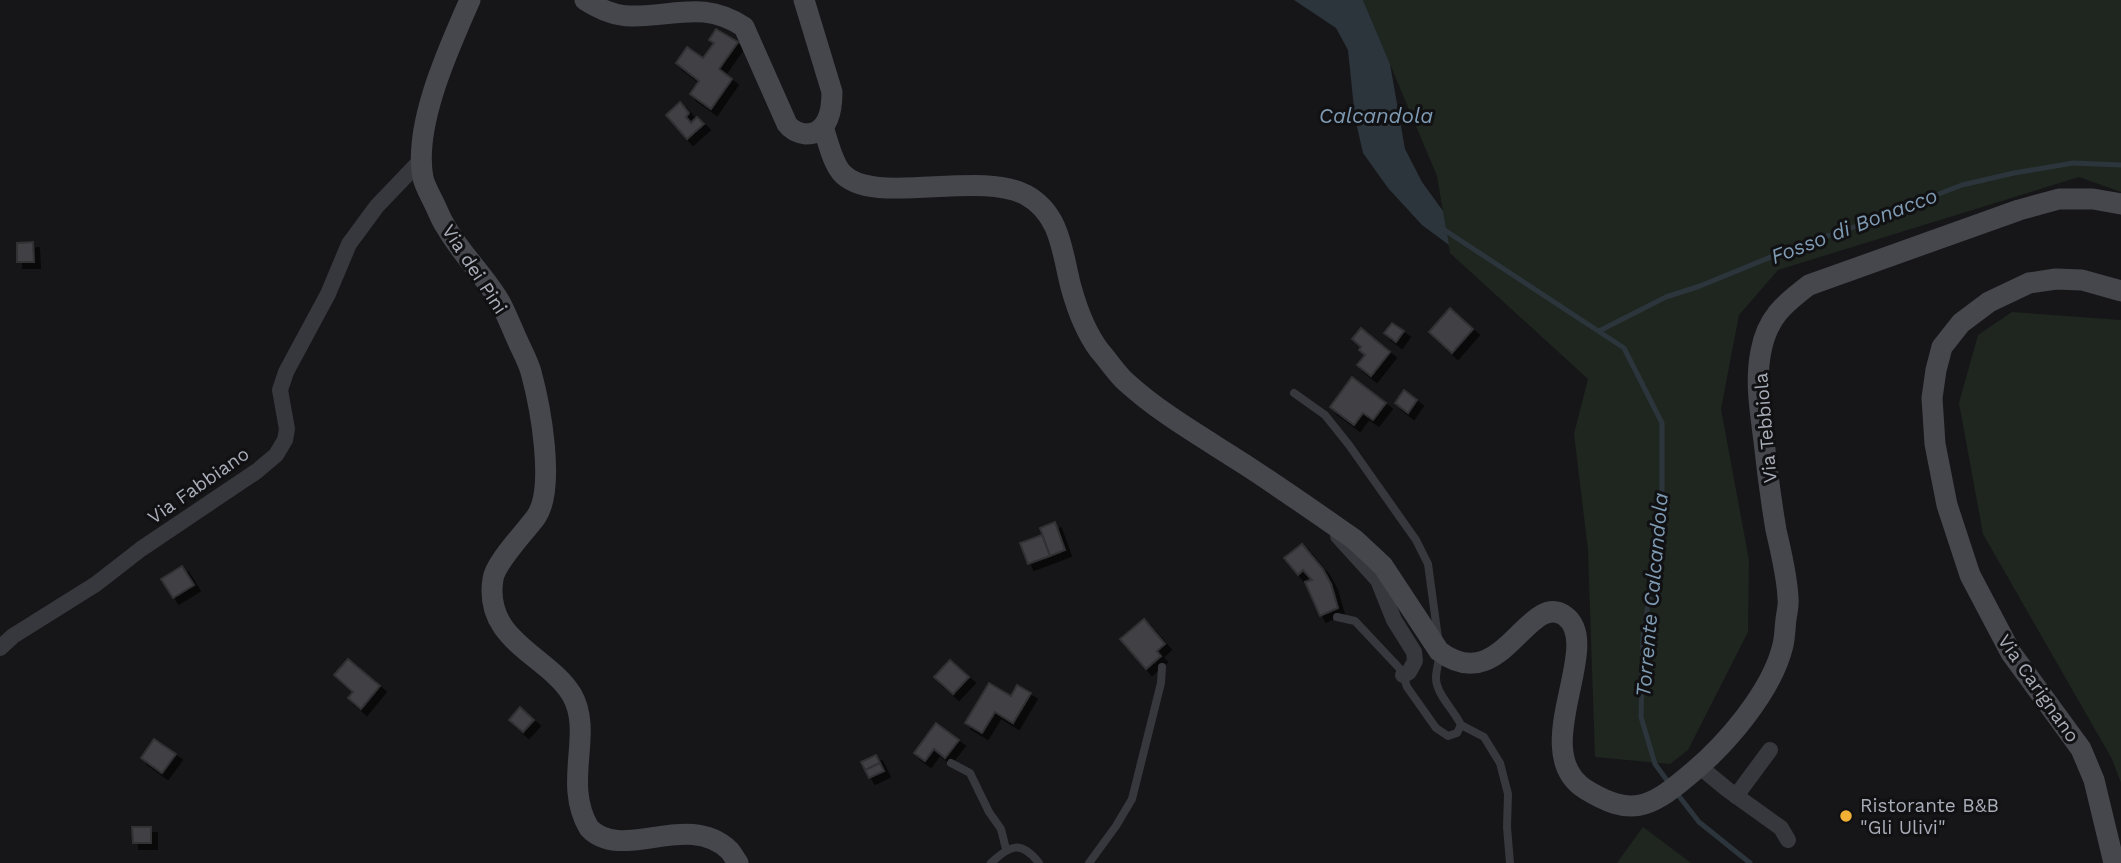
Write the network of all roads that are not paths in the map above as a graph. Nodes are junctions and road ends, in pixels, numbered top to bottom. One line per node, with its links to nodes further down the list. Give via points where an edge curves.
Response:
1 (470, 0): 5 (main road, Via dei Pini, via 434,90)
2 (585, 0): 4 (main road, via 614,14 631,16 698,9 732,17 744,27 787,124 806,134)
3 (804, 0): 4 (main road, via 832,92)
4 (823, 127): 9 (main road, via 838,169 862,185 1007,187 1044,209 1065,253 1082,321 1125,381 1155,406)
5 (422, 159): 11 (street, Via Fabbiano, via 377,206 349,244 286,372 281,390 287,429 276,455); 22 (main road, Via dei Pini, via 423,180 446,227 500,302 531,372 546,484 539,513 493,576 492,595 495,614 513,639 564,682 574,698 581,717 576,789 581,812 597,839 615,848 629,851 694,837 713,840 728,849)
6 (2121, 204): 18 (main road, Via Tebbiola, via 2059,199 2019,210 1809,285 1783,305 1761,350 1757,384 1789,600 1783,645 1767,685)
7 (2121, 291): 27 (main road, Via Carignano, via 2082,280 2056,279 2029,283 1989,302 1961,323 1942,347 1932,398 1947,505 1970,575 2011,653 2081,749 2094,780)
8 (1294, 393): 12 (lane, via 1325,415 1416,540 1428,564)
9 (1317, 513): 12 (main road, via 1383,566); 14 (street, via 1378,580 1413,652 1415,661)
10 (1337, 617): 14 (lane, via 1355,621)
11 (0, 648)
12 (1439, 650): 15 (lane, via 1436,679); 18 (main road, Via Tebbiola, via 1460,663 1479,662 1512,642 1531,621 1547,612 1562,614 1571,623 1576,652 1563,721 1562,755 1568,772 1598,797 1622,806 1645,806)
13 (1162, 667): 25 (lane, via 1132,799)
14 (1403, 675): 15 (lane, via 1436,728 1448,736 1457,733)
15 (1461, 725): 26 (lane, via 1485,737 1500,763 1508,794)
16 (1770, 750): 19 (street)
17 (951, 764): 21 (lane, via 970,773 1001,829)
18 (1702, 765): 19 (street)
19 (1736, 796): 20 (street, via 1781,828)
20 (1788, 840)
21 (1006, 849): 23 (lane); 24 (lane, via 1029,850)
22 (738, 863)
23 (991, 863)
24 (1039, 863)
25 (1089, 863)
26 (1510, 863)
27 (2115, 863)

